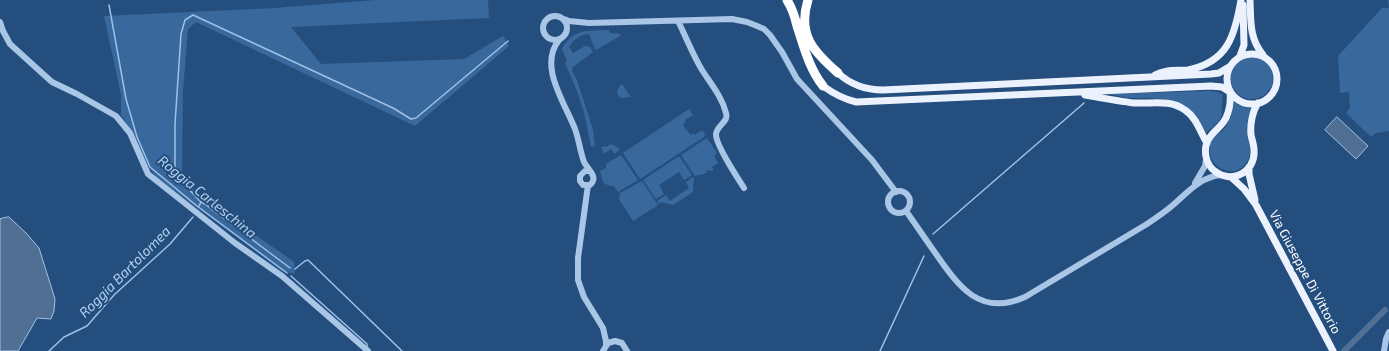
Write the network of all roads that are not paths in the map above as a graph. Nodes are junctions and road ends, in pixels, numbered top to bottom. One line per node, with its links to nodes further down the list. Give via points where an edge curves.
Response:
1 (787, 0): 16 (highway, via 810,66)
2 (808, 0): 14 (highway, via 804,20 809,40 818,54)
3 (1242, 0): 11 (main road, via 1245,36); 15 (main road, via 1232,38 1217,57 1191,69 1163,71)
4 (1250, 0): 12 (main road, via 1252,35 1256,47)
5 (564, 19): 8 (street); 9 (street); 10 (street, via 550,17 546,20 543,30 547,37)
6 (678, 21): 8 (street); 28 (street, via 726,112 726,119 716,131 716,137); 29 (street, via 732,20 747,22 764,29 776,41 797,79 872,160)
7 (0, 22): 36 (street, via 10,44 52,82 116,116 130,134 148,174 235,243 282,276)
8 (584, 23): 9 (street)
9 (567, 32): 10 (street)
10 (559, 40): 23 (street, via 552,54 553,74)
11 (1240, 56): 12 (main road, via 1251,53); 13 (main road)
12 (1264, 56): 19 (main road, via 1273,65 1277,81 1272,94)
13 (1229, 67): 15 (main road, via 1211,74); 18 (main road, via 1227,78)
14 (838, 73): 15 (main road, via 856,85 880,90)
15 (1147, 77)
16 (823, 86): 17 (main road, via 844,100 856,102)
17 (1069, 92): 18 (main road, via 1211,86 1222,87); 20 (main road, via 1135,103 1174,104 1194,118)
18 (1230, 92): 19 (main road, via 1240,101); 20 (main road, via 1231,102 1227,115)
19 (1258, 103): 22 (main road, via 1252,121 1254,156)
20 (1207, 143): 21 (main road)
21 (1206, 159): 24 (main road, via 1211,168); 27 (street, via 1203,170)
22 (1249, 167): 25 (main road, via 1241,174); 30 (main road, Via Giuseppe Di Vittorio)
23 (589, 171): 26 (street, via 594,179); 26 (street, via 584,171 580,176 581,183)
24 (1221, 175): 25 (main road); 27 (street, via 1206,178)
25 (1231, 177): 30 (main road, Via Giuseppe Di Vittorio)
26 (588, 185): 32 (street, via 578,258 578,280 584,297)
27 (1193, 186): 31 (street, via 1147,224 1025,297 1007,303 982,300 963,289)
28 (744, 188)
29 (896, 192): 31 (street, via 904,192 909,197 910,205); 31 (street, via 889,198 889,207 900,214)
30 (1256, 204): 38 (main road, Via Giuseppe Di Vittorio)
31 (906, 211)
32 (602, 328): 34 (street); 35 (street, via 606,341)
33 (1389, 332): 39 (street)
34 (615, 341): 35 (street, via 608,343); 37 (street, via 622,343)
35 (605, 348)
36 (368, 351)
37 (627, 351)
38 (1333, 351)
39 (1384, 351)

